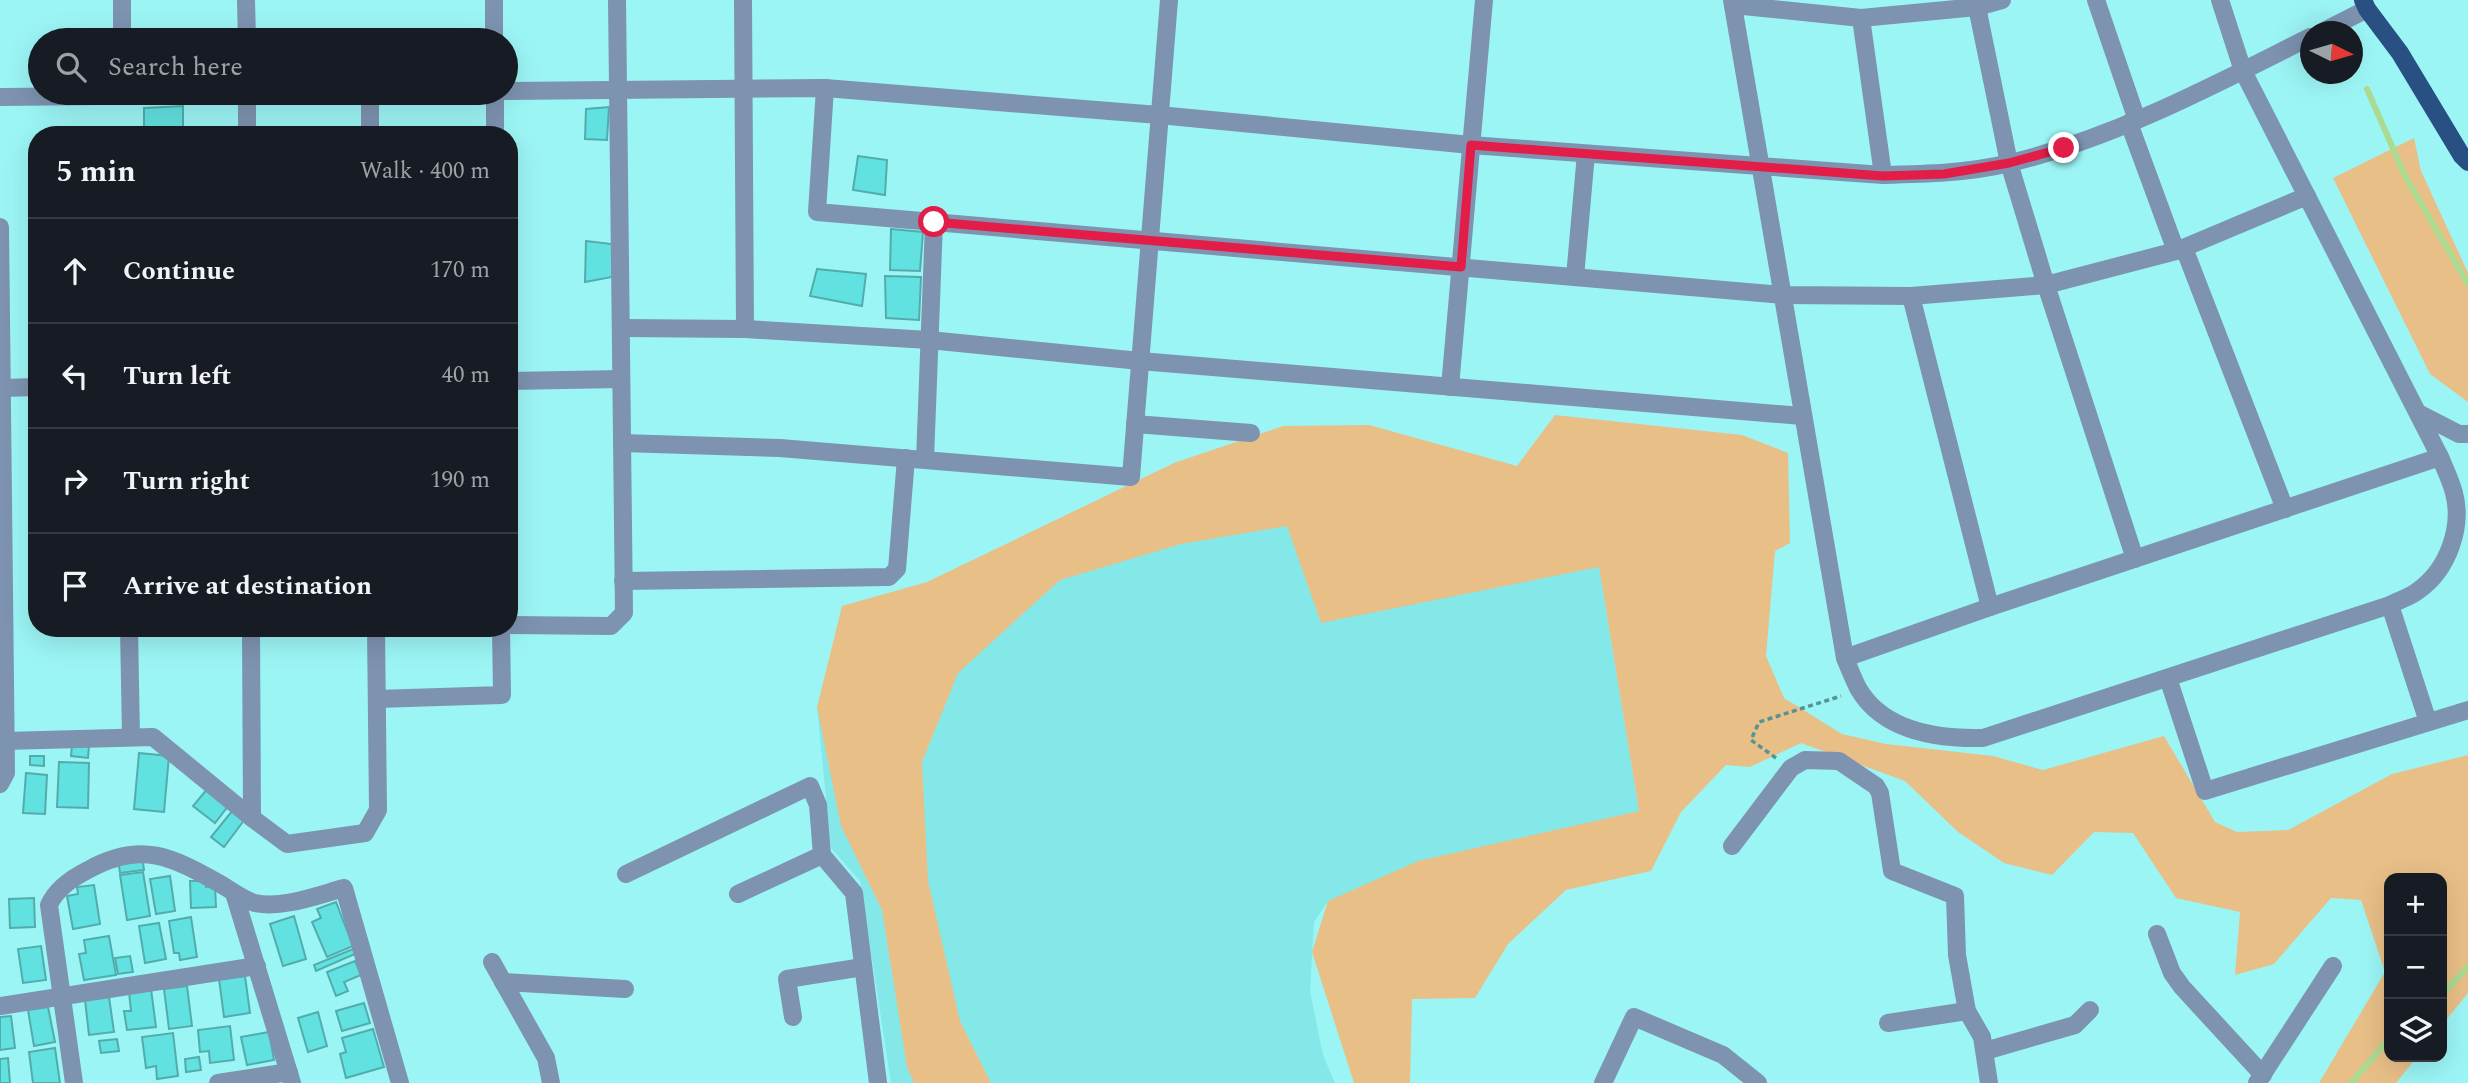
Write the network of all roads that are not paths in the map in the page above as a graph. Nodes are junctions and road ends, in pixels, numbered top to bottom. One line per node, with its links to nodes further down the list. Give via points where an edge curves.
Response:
1 (122, 0): 16 (street)
2 (246, 0): 17 (street)
3 (494, 0): 18 (street)
4 (617, 0): 23 (street)
5 (743, 0): 21 (street)
6 (1169, 0): 30 (street)
7 (1484, 0): 35 (street)
8 (2002, 0): 13 (street)
9 (2096, 0): 31 (street)
10 (2220, 0): 20 (street)
11 (1733, 3): 14 (street); 39 (street)
12 (2365, 5): 15 (street); 37 (main road)
13 (1977, 6): 14 (street); 38 (street)
14 (1861, 18): 40 (street)
15 (2340, 21)
16 (122, 28)
17 (247, 28)
18 (494, 28)
19 (2300, 43): 20 (street)
20 (2244, 71): 31 (street); 41 (street)
21 (744, 88): 22 (street); 23 (street); 52 (street)
22 (825, 88): 30 (street); 42 (street, via 817,212)
23 (618, 90): 24 (street); 51 (street)
24 (518, 91)
25 (0, 97): 26 (street)
26 (28, 97)
27 (247, 105): 32 (street)
28 (370, 105): 33 (street)
29 (495, 105): 34 (street)
30 (1160, 115): 35 (street); 44 (street)
31 (2133, 121): 38 (street); 45 (street)
32 (247, 126)
33 (370, 126)
34 (495, 126)
35 (1471, 145): 36 (street); 46 (street)
36 (1586, 154): 39 (street); 47 (street)
37 (2468, 162)
38 (2009, 163): 40 (street, via 1944,174); 48 (street)
39 (1762, 166): 40 (street); 49 (street)
40 (1883, 176)
41 (2307, 196): 45 (street); 60 (street)
42 (934, 222): 44 (street); 53 (street)
43 (0, 228): 59 (street)
44 (1150, 240): 46 (street); 54 (street)
45 (2180, 250): 48 (street); 69 (street)
46 (1461, 267): 47 (street); 58 (street)
47 (1575, 277): 49 (street)
48 (2046, 285): 50 (street); 71 (street)
49 (1782, 295): 50 (street); 61 (street)
50 (1910, 296): 74 (street)
51 (621, 328): 52 (street); 55 (street)
52 (745, 329): 53 (street)
53 (929, 340): 54 (street); 68 (street)
54 (1140, 361): 58 (street); 62 (street)
55 (621, 379): 56 (street); 65 (street)
56 (518, 381)
57 (28, 387): 59 (street)
58 (1450, 387): 61 (street)
59 (2, 388): 70 (street)
60 (2418, 413): 64 (street); 66 (street)
61 (1801, 416): 80 (street)
62 (1135, 424): 63 (street); 68 (street, via 1131,477)
63 (1251, 433)
64 (2468, 434)
65 (622, 443): 67 (street, via 780,447); 72 (street)
66 (2440, 457): 69 (street); 73 (street, via 2455,493 2457,522 2451,547 2438,571 2419,591)
67 (906, 458): 68 (street); 72 (street, via 897,569 889,577)
68 (925, 460)
69 (2285, 509): 71 (street)
70 (2, 520): 86 (street)
71 (2136, 559): 74 (street)
72 (623, 581): 75 (street, via 624,613 611,625)
73 (2390, 605): 81 (street); 84 (street)
74 (1990, 607): 80 (street)
75 (518, 625)
76 (129, 637): 85 (street)
77 (251, 637): 88 (street)
78 (376, 637): 82 (street)
79 (501, 637): 82 (street, via 502,695)
80 (1845, 658): 81 (street, via 1859,690 1878,711 1900,725 1953,738 1983,738)
81 (2168, 678): 84 (street, via 2205,791)
82 (377, 699): 88 (street, via 378,810 365,833 287,844)
83 (2468, 709): 84 (street)
84 (2428, 722)
85 (131, 737): 86 (street); 88 (street, via 153,737)
86 (5, 741): 87 (street, via 6,773)
87 (0, 784)
88 (252, 818)
89 (1732, 846): 104 (street, via 1791,768 1805,760 1839,761 1876,786 1892,871 1955,895 1957,955)
90 (822, 855): 91 (street, via 818,805 810,786); 93 (street); 98 (street, via 854,893)
91 (626, 874)
92 (234, 892): 96 (street); 101 (street, via 155,855 129,853 78,875 54,894 49,905); 112 (street, via 255,903 291,902 344,888)
93 (738, 894)
94 (2157, 934): 109 (street, via 2172,973)
95 (492, 962): 99 (street)
96 (257, 966): 101 (street); 108 (street)
97 (2333, 966): 109 (street)
98 (863, 967): 105 (street, via 787,979); 114 (street)
99 (503, 982): 100 (street); 113 (street, via 546,1058)
100 (625, 989)
101 (62, 997): 102 (street); 110 (street)
102 (0, 1006)
103 (2090, 1010): 107 (street, via 2075,1025)
104 (1967, 1011): 106 (street); 107 (street, via 1982,1037)
105 (793, 1017)
106 (1888, 1023)
107 (1984, 1051): 117 (street)
108 (290, 1077): 111 (street)
109 (2260, 1079)
110 (74, 1083)
111 (218, 1083)
112 (400, 1083)
113 (551, 1083)
114 (878, 1083)
115 (1603, 1083): 116 (street, via 1634,1017 1723,1055)
116 (1758, 1083)
117 (1989, 1083)

